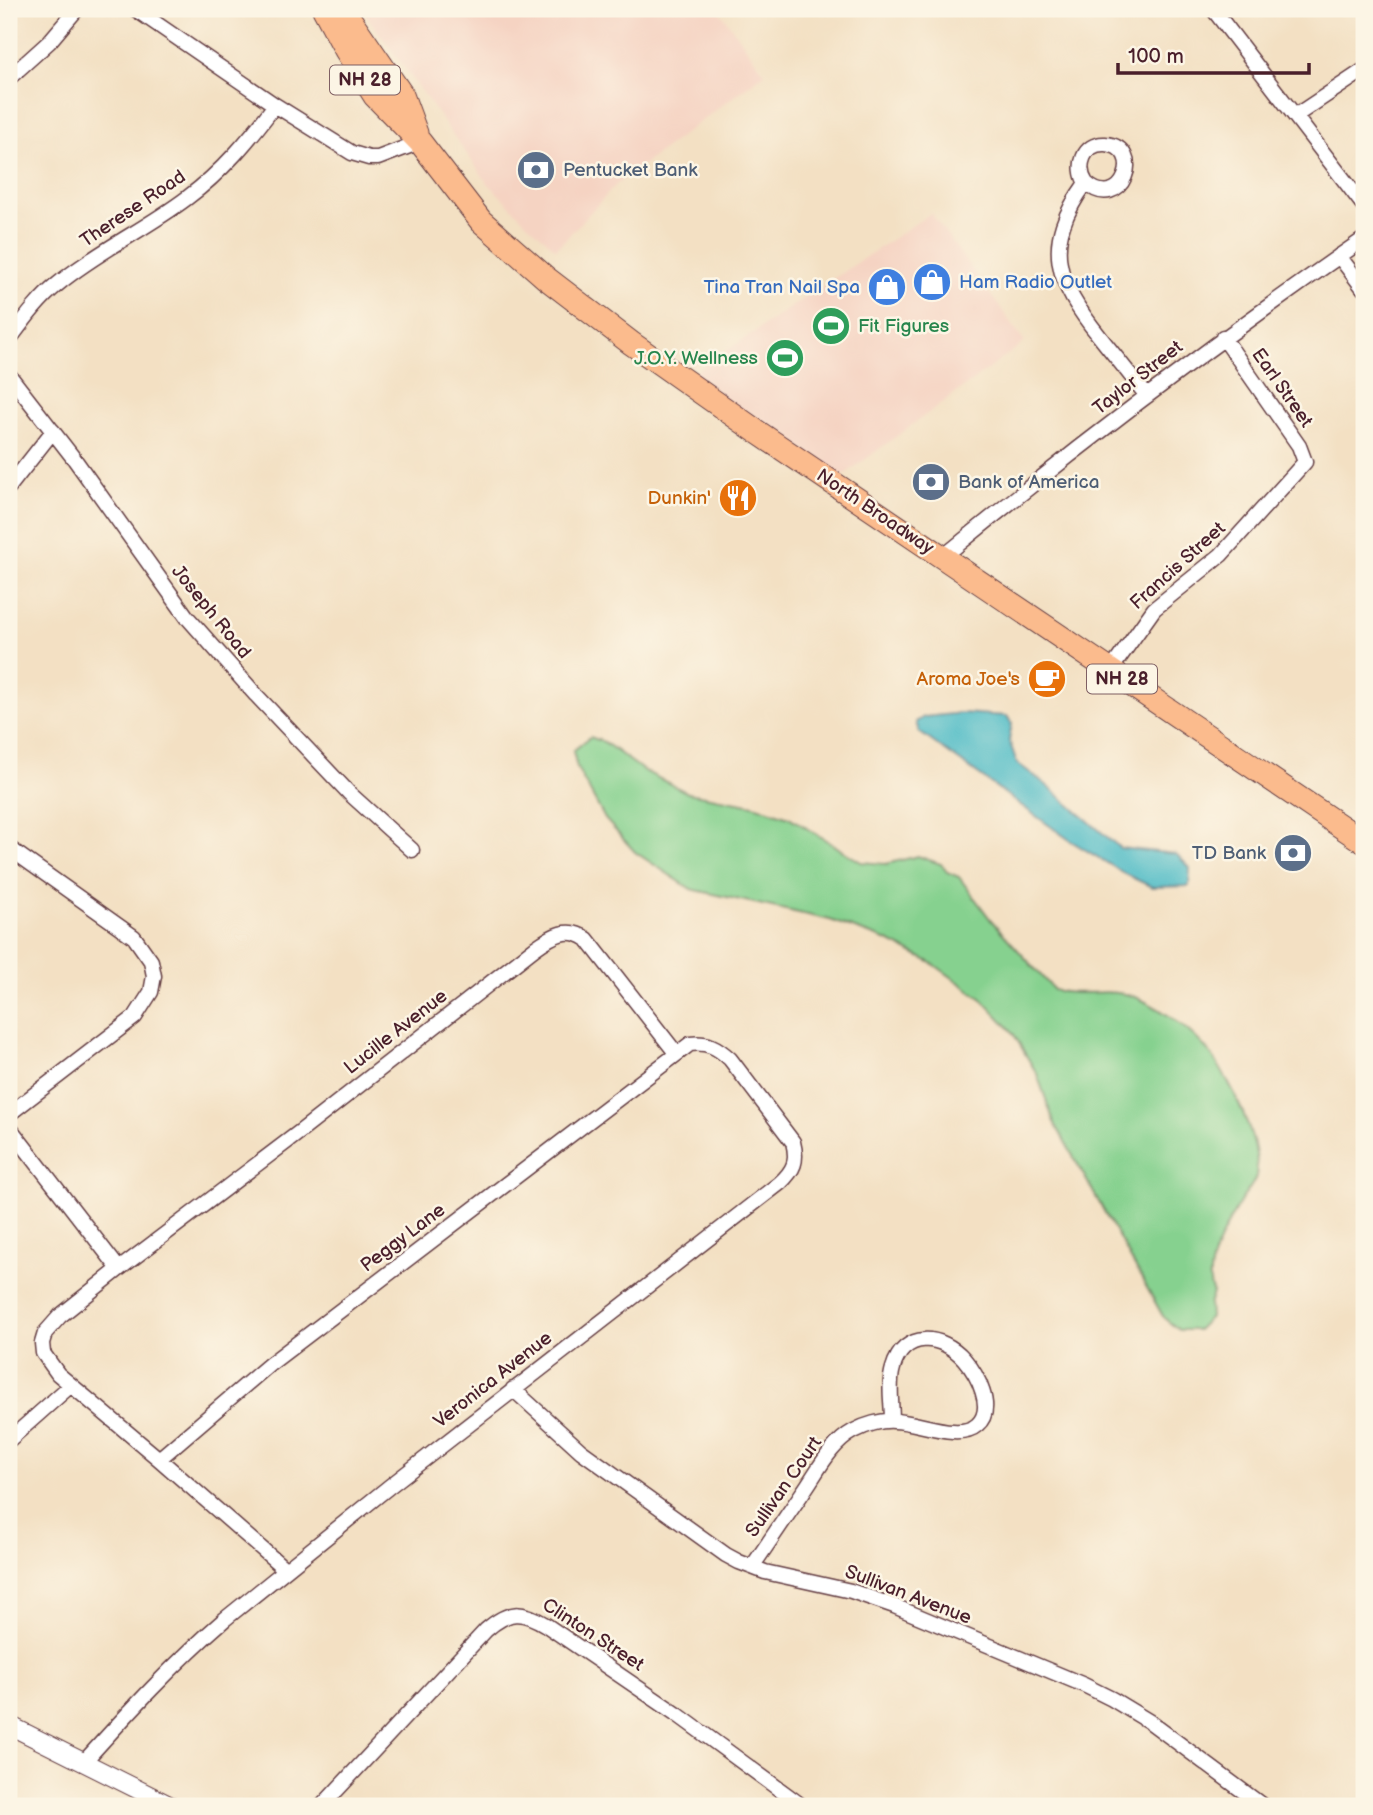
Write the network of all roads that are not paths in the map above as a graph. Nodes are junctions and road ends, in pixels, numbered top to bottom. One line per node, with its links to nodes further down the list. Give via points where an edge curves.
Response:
1 (78, 9): 7 (street)
2 (135, 9): 8 (street)
3 (324, 9): 10 (main road, North Broadway / NH 28, via 375,96)
4 (343, 9): 10 (main road, North Broadway / NH 28, via 402,95)
5 (1213, 9): 9 (street)
6 (1364, 70): 9 (street)
7 (9, 78)
8 (275, 105): 10 (street, via 361,156 387,156); 17 (street, Therese Road, via 238,153 209,180 169,212 57,285)
9 (1295, 116): 12 (street)
10 (420, 142): 23 (main road, North Broadway / NH 28, via 481,221 547,278 683,380)
11 (1086, 183): 19 (street, via 1068,211 1062,232 1059,257 1063,280 1087,320)
12 (1364, 206)
13 (1364, 239): 14 (street, Taylor Street)
14 (1339, 256): 15 (street); 16 (street, Taylor Street)
15 (1364, 289)
16 (1223, 337): 19 (street, Taylor Street); 21 (street, Earl Street)
17 (9, 340)
18 (9, 374): 20 (street, Joseph Road)
19 (1147, 396): 23 (street, Taylor Street)
20 (53, 431): 22 (street); 26 (street, Joseph Road, via 187,617 349,793)
21 (1306, 462): 24 (street, Francis Street, via 1221,555 1154,609)
22 (9, 487)
23 (943, 557): 24 (main road, North Broadway / NH 28)
24 (1110, 671): 25 (main road, North Broadway / NH 28)
25 (1364, 842)
26 (412, 850)
27 (12, 856): 29 (street, via 134,937 152,961 154,976 151,992 135,1017)
28 (676, 1053): 31 (street, Lucille Avenue, via 587,939 579,933 560,933); 33 (street, Veronica Avenue, via 690,1044 705,1043 730,1059 793,1142 797,1157 791,1172); 36 (street, Peggy Lane, via 270,1364)
29 (9, 1114)
30 (9, 1127): 31 (street)
31 (119, 1269): 32 (street, Lucille Avenue, via 60,1315 45,1334 43,1353)
32 (70, 1386): 35 (street); 36 (street, Lucille Avenue)
33 (513, 1389): 37 (street, Sullivan Avenue, via 581,1451 726,1555); 38 (street, Veronica Avenue)
34 (892, 1420): 34 (street, Sullivan Court, via 952,1432 966,1430 983,1419 985,1406 965,1361 936,1340 918,1340 895,1362); 37 (street, Sullivan Court, via 861,1428 836,1444)
35 (9, 1440)
36 (159, 1459): 38 (street, Lucille Avenue)
37 (752, 1567): 44 (street, Sullivan Avenue, via 894,1606 1084,1685 1150,1722)
38 (286, 1570): 40 (street, Veronica Avenue, via 199,1642)
39 (9, 1725): 40 (street)
40 (83, 1763): 41 (street)
41 (170, 1806)
42 (322, 1806): 43 (street, Clinton Street, via 486,1630 503,1618 522,1614 641,1689)
43 (802, 1806)
44 (1263, 1806)

